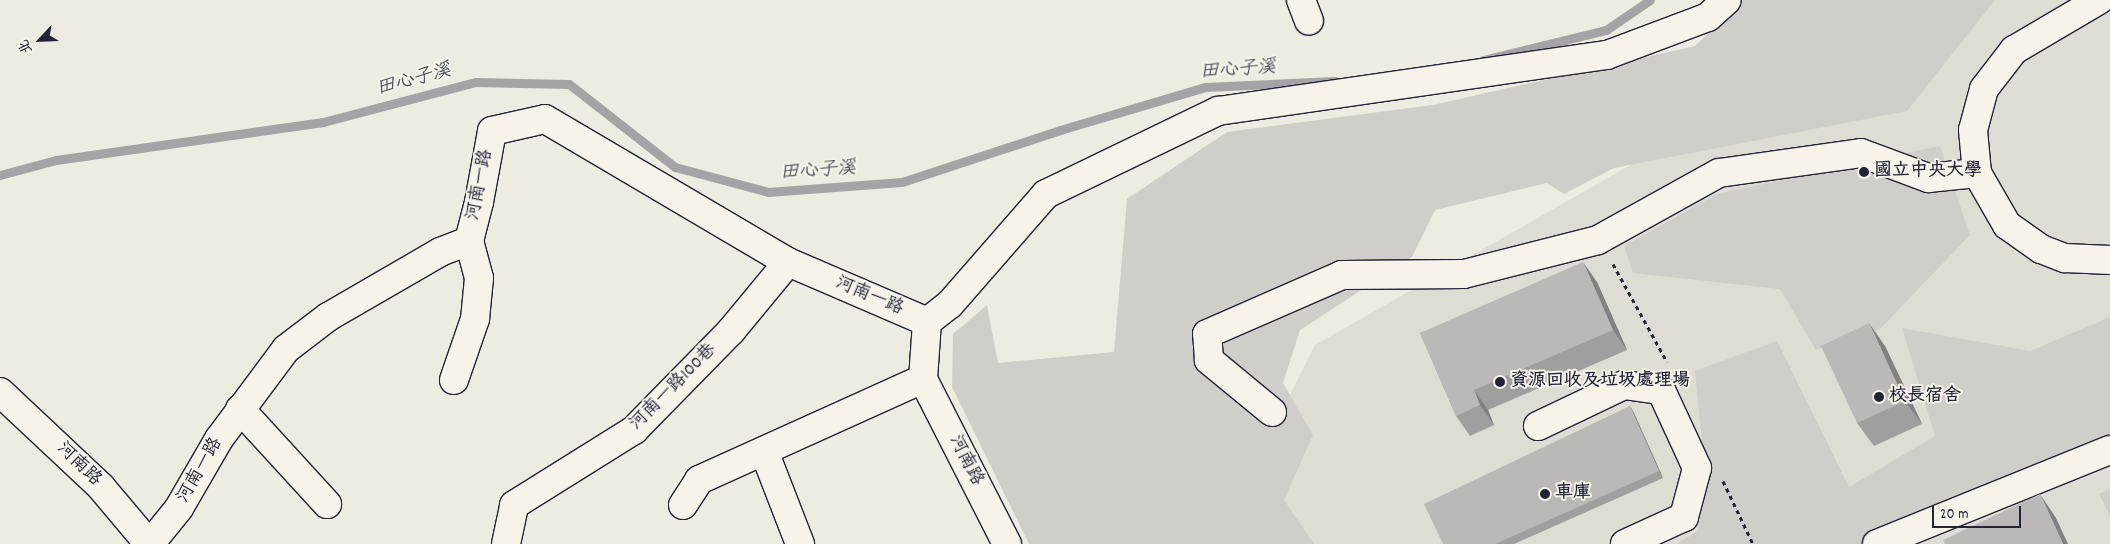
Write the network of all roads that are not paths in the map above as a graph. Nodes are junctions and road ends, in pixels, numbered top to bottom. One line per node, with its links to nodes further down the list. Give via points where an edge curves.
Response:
1 (1727, 0): 7 (street, via 1708,17 1607,54 1218,111 1046,194 950,304)
2 (2099, 0): 3 (street, via 2014,50 1984,89 1974,130)
3 (1977, 173): 5 (street, via 2007,225 2041,249 2066,258); 12 (street, via 1928,178 1861,154 1719,174 1598,240 1464,274 1342,276 1207,334 1208,360)
4 (469, 241): 6 (street, 河南一路, via 492,131 545,119); 9 (street, via 479,278 476,318); 11 (street, 河南一路, via 440,252 328,317 286,349)
5 (2110, 260)
6 (788, 262): 7 (street, 河南一路); 19 (street, 河南一路100巷, via 731,331 634,430 514,505)
7 (927, 322): 8 (street)
8 (923, 379): 15 (street); 21 (street, 河南路)
9 (454, 380)
10 (0, 392): 18 (street, 河南路, via 101,487)
11 (240, 409): 16 (street); 18 (street, 河南一路, via 218,439 179,508)
12 (1272, 412)
13 (1538, 426): 22 (street, via 1624,385 1661,390 1697,468 1684,517)
14 (2110, 450): 23 (street)
15 (764, 451): 17 (street, via 699,480); 20 (street)
16 (327, 504)
17 (683, 505)
18 (149, 544)
19 (506, 544)
20 (800, 544)
21 (1007, 544)
22 (1625, 544)
23 (1877, 544)

